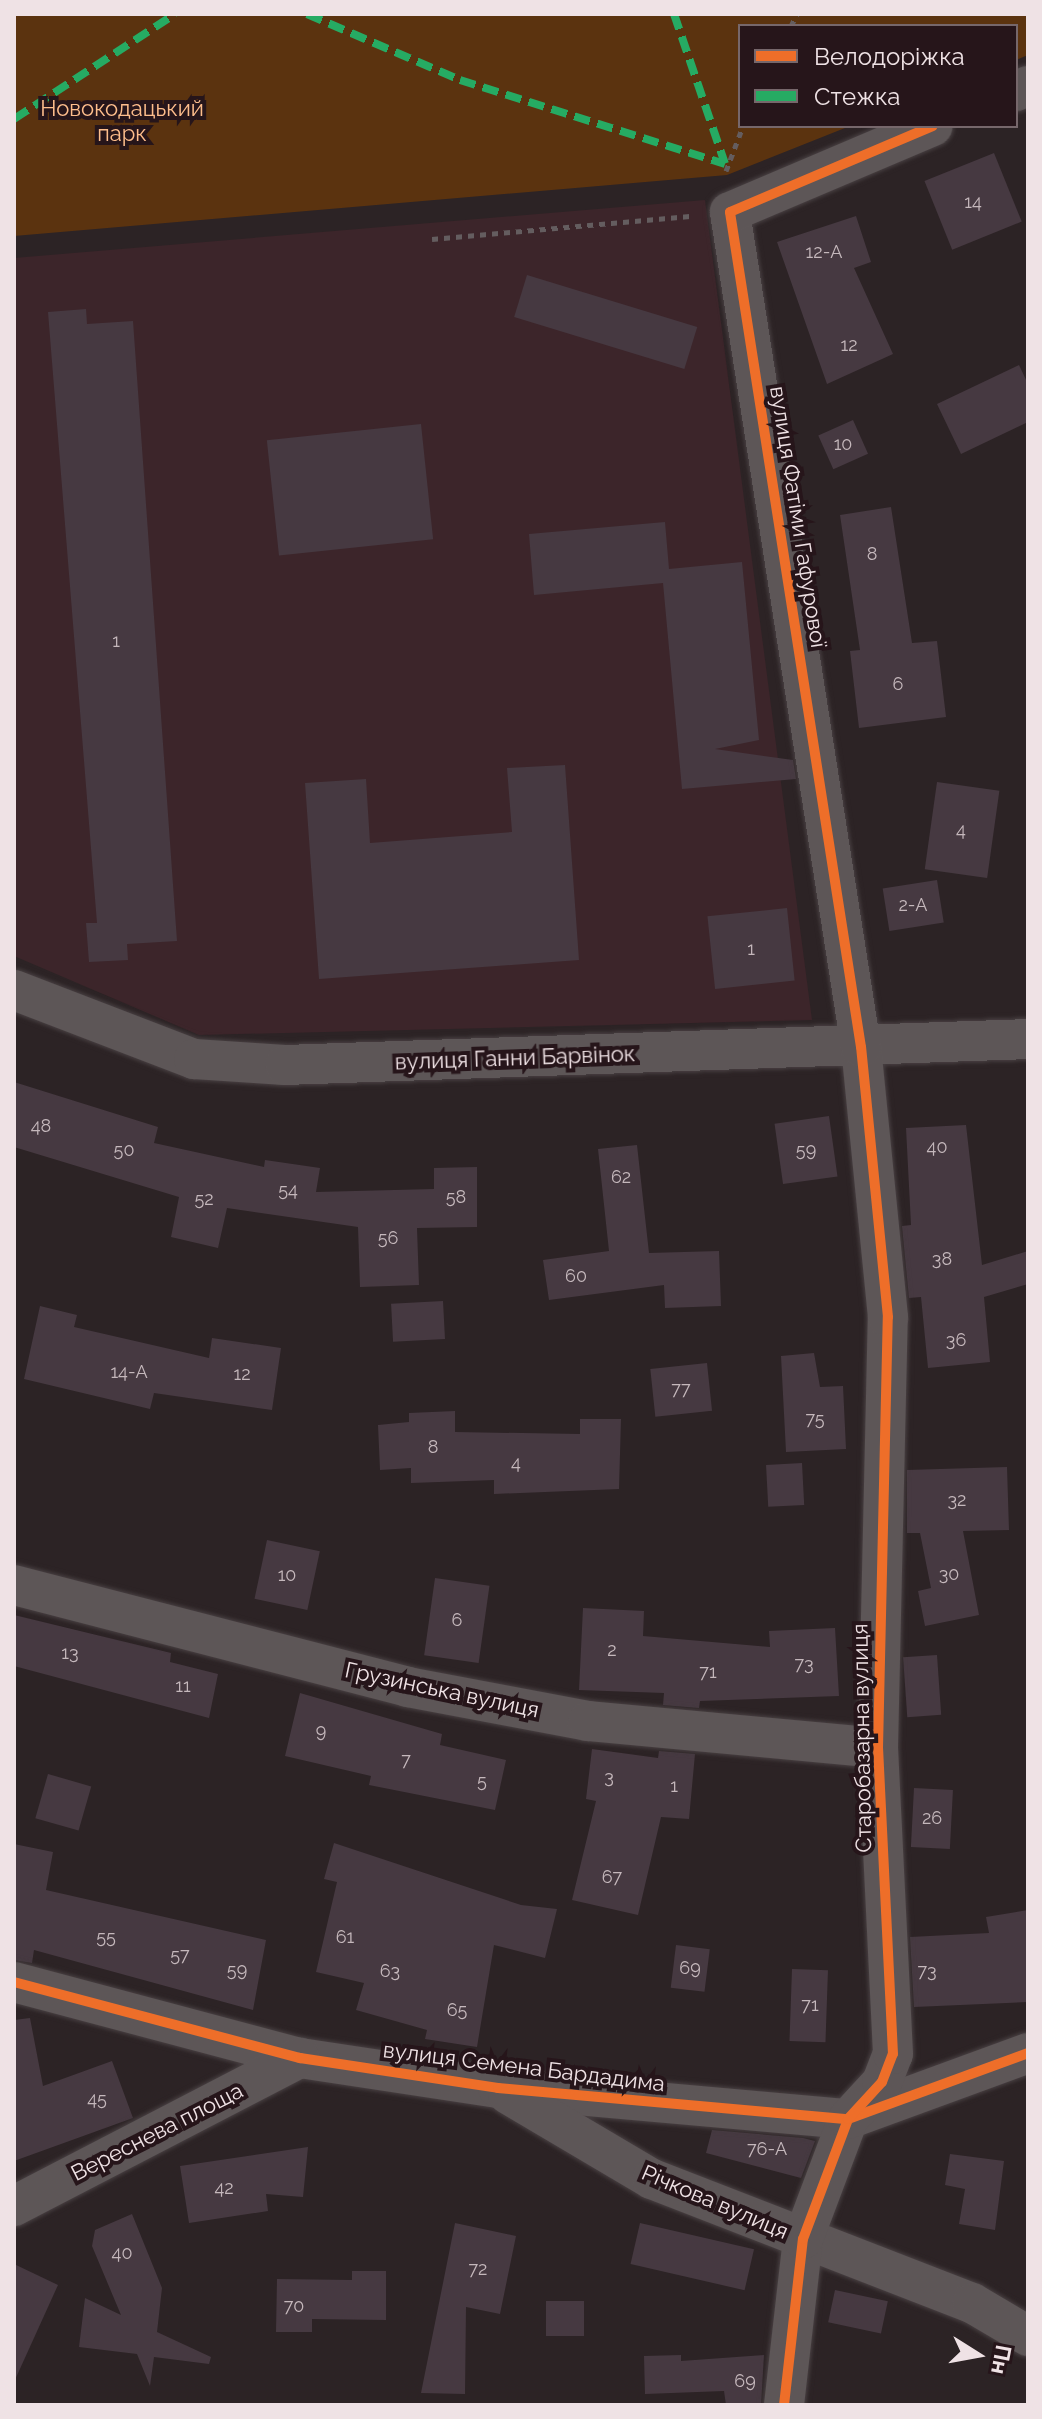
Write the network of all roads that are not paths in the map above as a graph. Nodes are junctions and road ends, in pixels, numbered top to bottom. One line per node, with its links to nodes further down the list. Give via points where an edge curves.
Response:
1 (928, 128): 4 (street, вулиця Фатіми Гафурової, via 730,212)
2 (14, 990): 4 (street, вулиця Ганни Барвінок, via 194,1059 285,1065)
3 (1028, 1039): 4 (street, вулиця Ганни Барвінок)
4 (861, 1047): 6 (street, Старобазарна вулиця, via 888,1317)
5 (14, 1585): 6 (street, Грузинська вулиця, via 408,1687 558,1715)
6 (878, 1748): 11 (street, Старобазарна вулиця, via 893,2054 882,2082)
7 (14, 1982): 9 (street, вулиця Семена Бардадима)
8 (1028, 2053): 11 (street, вулиця Семена Бардадима)
9 (300, 2058): 10 (street, вулиця Семена Бардадима); 12 (street, Вереснева площа)
10 (498, 2088): 11 (street, вулиця Семена Бардадима); 13 (street, Річкова вулиця, via 652,2179)
11 (848, 2119): 13 (street, Старобазарна вулиця)
12 (14, 2206)
13 (803, 2239): 14 (street, Річкова вулиця, via 972,2303); 15 (street, Старобазарна вулиця)
14 (1028, 2336)
15 (784, 2405)

